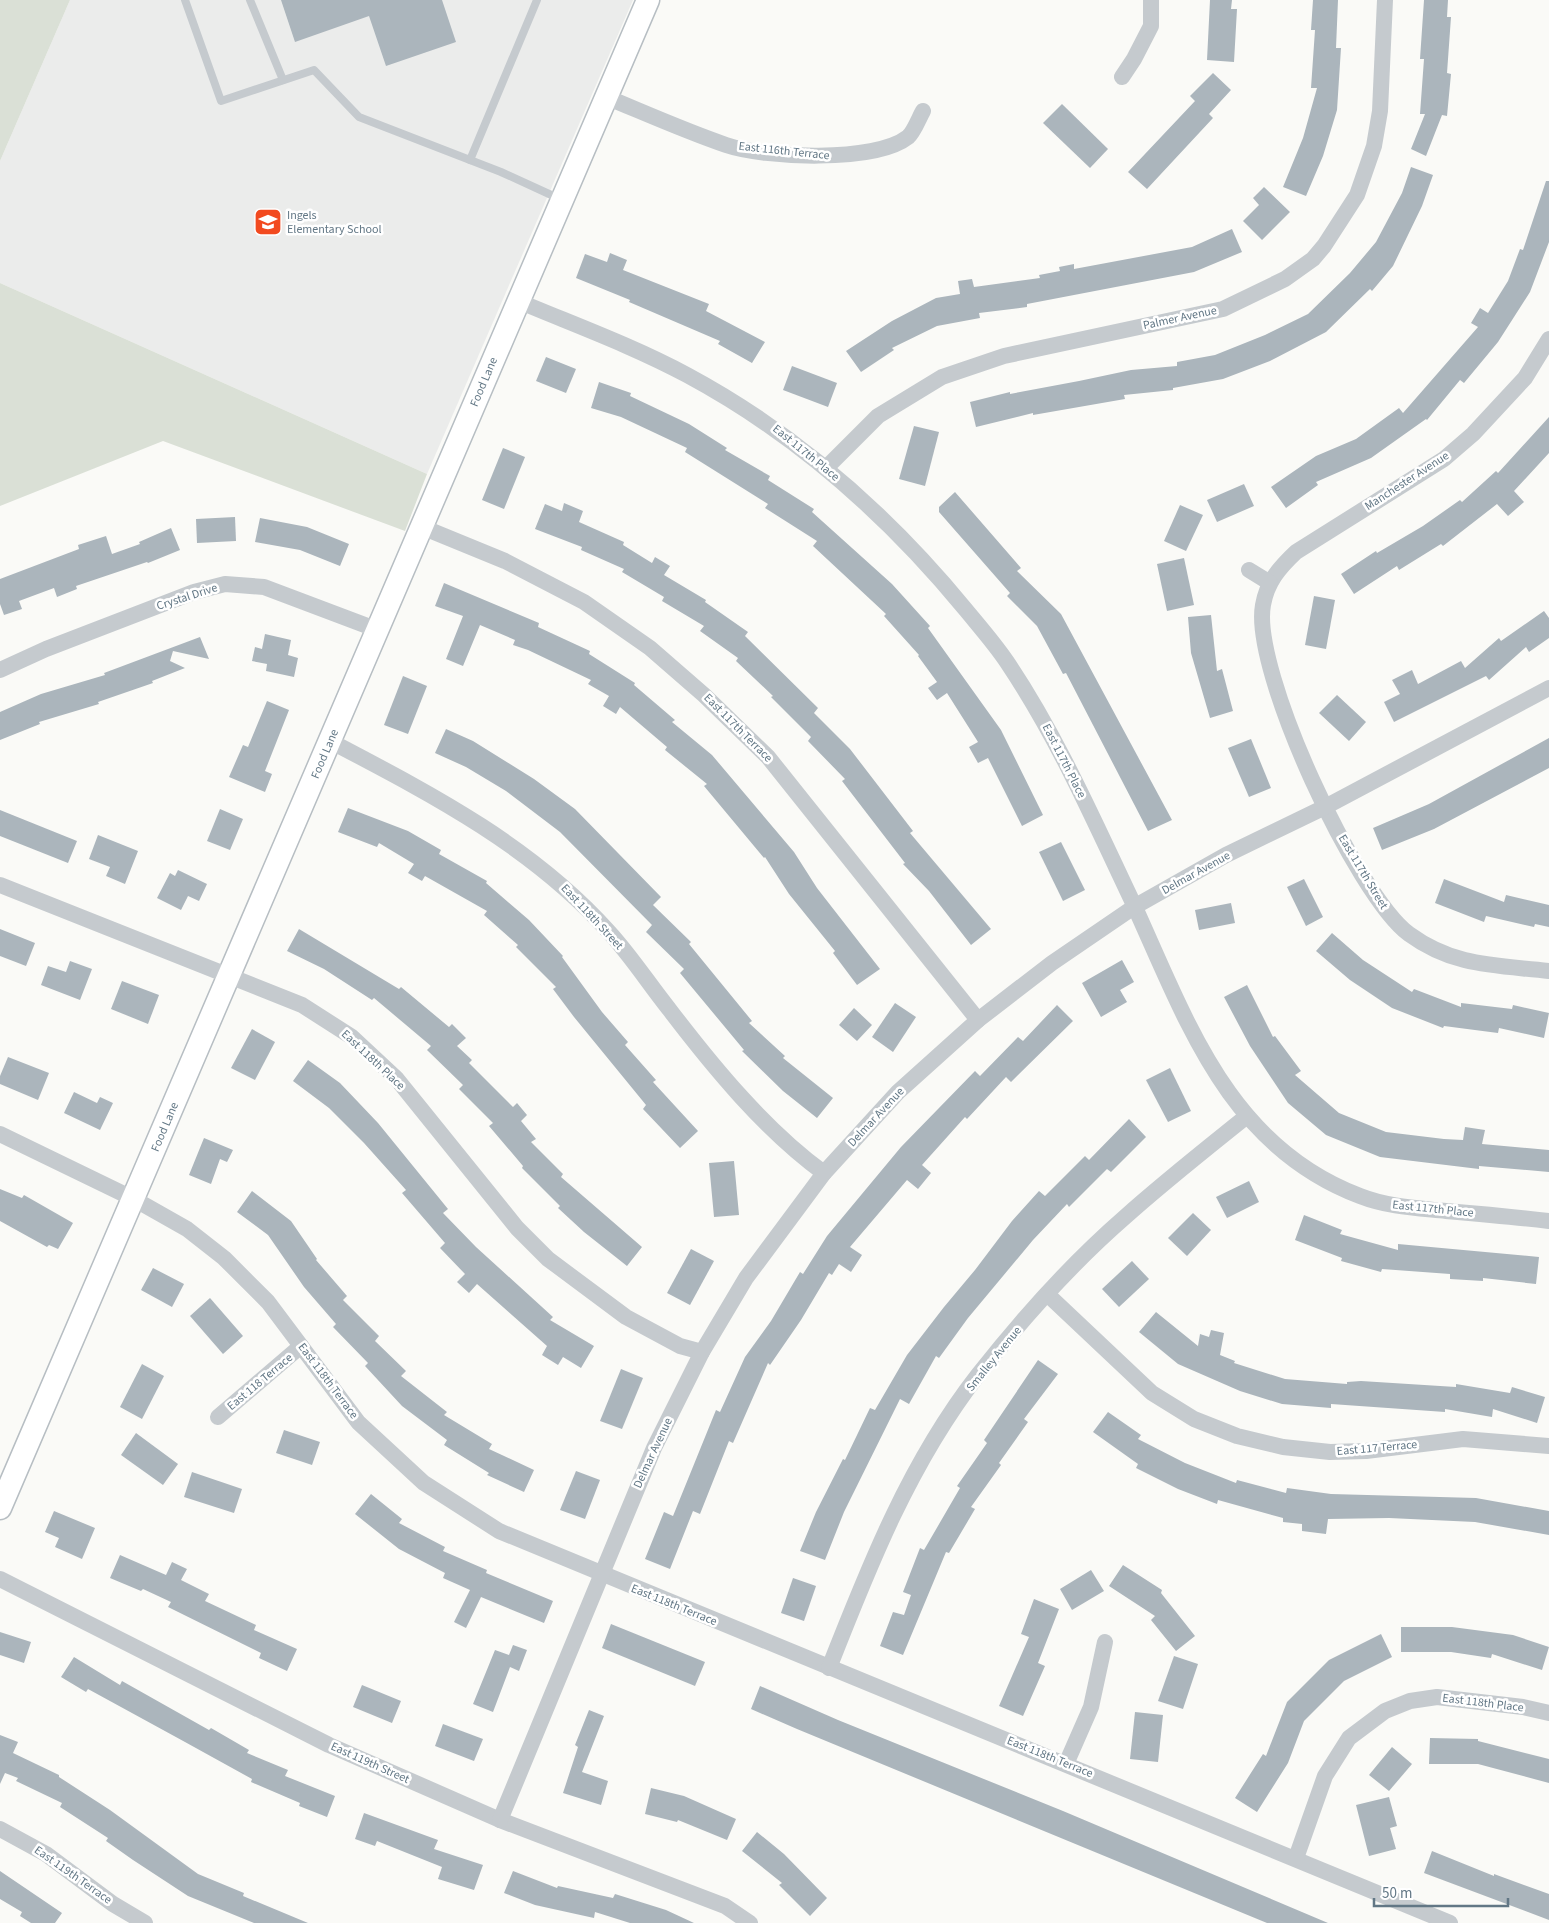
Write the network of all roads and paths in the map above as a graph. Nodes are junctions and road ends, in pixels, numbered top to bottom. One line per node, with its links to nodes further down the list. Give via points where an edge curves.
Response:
1 (185, 0): 8 (lane, via 221,101)
2 (250, 0): 8 (lane)
3 (537, 0): 11 (lane)
4 (648, 0): 9 (street, Food Lane)
5 (1151, 0): 7 (street, via 1151,26)
6 (1385, 0): 15 (street, Palmer Avenue, via 1380,112 1374,146 1357,195 1313,259 1285,279 1222,309 1004,356 942,377 878,416)
7 (1122, 77)
8 (282, 80): 11 (lane, via 314,70 359,117)
9 (606, 97): 10 (street, East 116th Terrace, via 727,146 836,156 887,148 909,136); 12 (street, Food Lane)
10 (923, 111)
11 (470, 160): 12 (lane)
12 (562, 200): 13 (street, Food Lane)
13 (518, 301): 15 (street, East 117th Place, via 689,376 770,424); 16 (street, Food Lane)
14 (1549, 339): 18 (street, Manchester Avenue, via 1524,378 1473,434 1444,459 1296,552 1278,569)
15 (827, 467): 25 (street, East 117th Place, via 932,568 1006,659 1061,750)
16 (422, 527): 19 (street, Food Lane); 28 (street, East 117th Terrace, via 505,561 584,602 650,648 704,695 768,757)
17 (1248, 570): 18 (street)
18 (1270, 583): 23 (street, Manchester Avenue, via 1263,606 1263,622 1271,676 1294,739)
19 (378, 630): 20 (street, Crystal Drive, via 264,587 225,584 194,592); 22 (street, Food Lane)
20 (0, 670)
21 (1549, 688): 23 (street, Delmar Avenue)
22 (330, 741): 27 (street, Food Lane); 31 (street, East 118th Street, via 432,795 514,846 559,881 610,932 737,1091 796,1153)
23 (1325, 807): 25 (street, Delmar Avenue, via 1226,855); 26 (street, East 117th Street, via 1380,904 1407,933 1460,961)
24 (0, 885): 27 (street, East 118th Place)
25 (1134, 907): 28 (street, Delmar Avenue, via 1052,963); 29 (street, East 117th Place, via 1189,1028 1218,1077)
26 (1549, 971)
27 (231, 974): 32 (street, Food Lane); 36 (street, East 118th Place, via 302,1004 352,1037 396,1078 517,1228 548,1259 626,1317 680,1346)
28 (978, 1020): 31 (street, Delmar Avenue, via 898,1092)
29 (1247, 1116): 33 (street, East 117th Place, via 1269,1141 1298,1164 1329,1183 1363,1197 1393,1205); 34 (street, Smalley Avenue, via 1124,1218)
30 (0, 1134): 32 (street, East 118th Terrace)
31 (824, 1174): 36 (street, Delmar Avenue, via 746,1278)
32 (134, 1199): 35 (street, East 118th Terrace, via 187,1229 224,1258 268,1302); 39 (street, Food Lane)
33 (1549, 1221)
34 (1047, 1294): 38 (street, East 117 Terrace, via 1152,1393 1194,1419 1237,1436 1283,1447 1330,1452 1366,1451 1463,1439); 43 (street, Smalley Avenue, via 977,1376 924,1457 869,1566)
35 (301, 1346): 37 (street, East 118 Terrace); 40 (street, East 118th Terrace, via 358,1422 424,1483 499,1531)
36 (702, 1352): 40 (street, Delmar Avenue, via 654,1448)
37 (218, 1417)
38 (1549, 1446)
39 (0, 1508)
40 (600, 1574): 43 (street, East 118th Terrace); 46 (street, Delmar Avenue)
41 (0, 1579): 46 (street, East 119th Street, via 329,1745)
42 (1104, 1642): 45 (street, via 1091,1707)
43 (829, 1668): 45 (street, East 118th Terrace)
44 (1549, 1713): 48 (street, East 118th Place, via 1437,1697 1410,1701 1385,1711 1350,1738 1325,1776)
45 (1066, 1764): 48 (street, East 118th Terrace)
46 (500, 1820): 50 (street, East 119th Street, via 725,1906)
47 (0, 1829): 49 (street, East 119th Terrace, via 46,1854 113,1904)
48 (1296, 1858): 51 (street, East 118th Terrace)
49 (145, 1923)
50 (750, 1923)
51 (1450, 1923)

